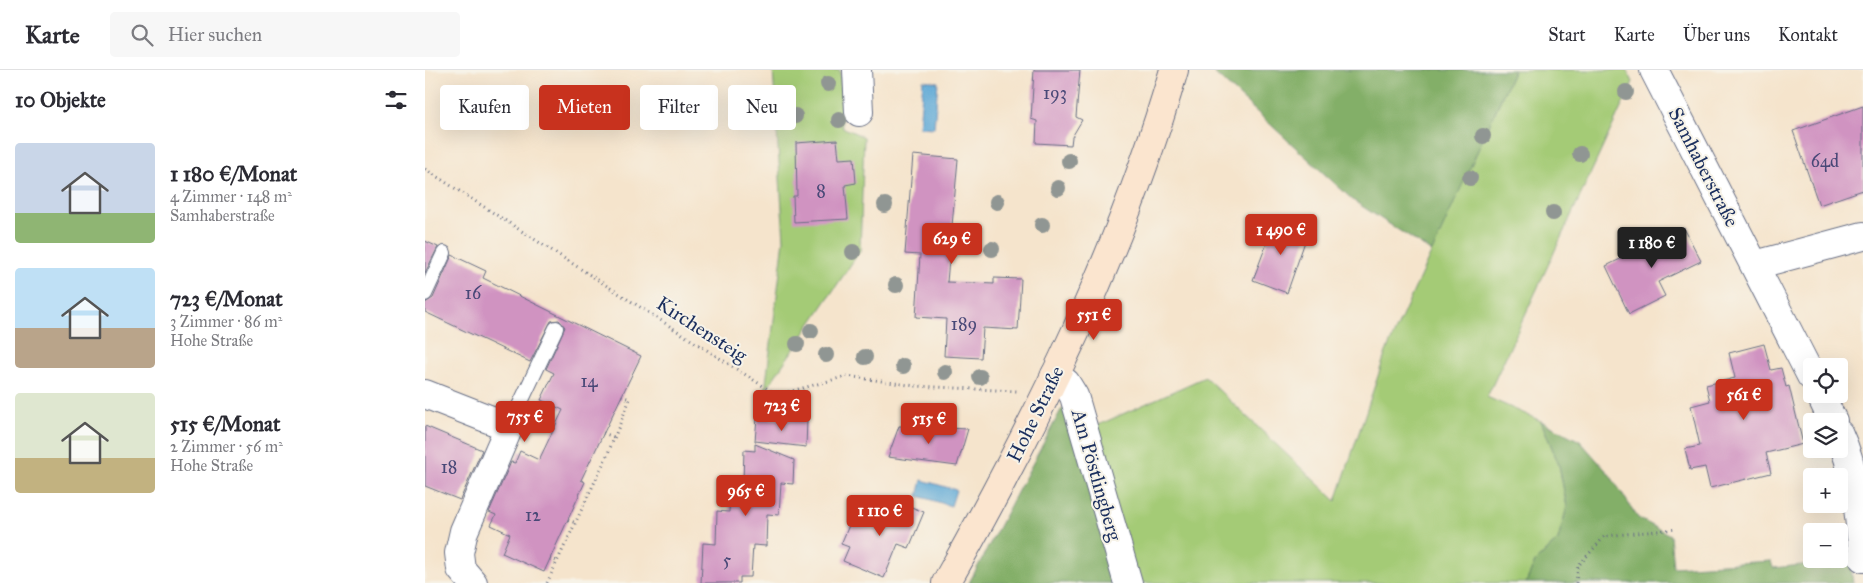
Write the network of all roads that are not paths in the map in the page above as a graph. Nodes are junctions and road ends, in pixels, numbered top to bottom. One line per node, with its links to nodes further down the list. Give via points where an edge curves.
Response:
1 (857, 70): 4 (street)
2 (1174, 70): 11 (main road, Hohe Straße, via 1131,200)
3 (1654, 70): 7 (street, Samhaberstraße)
4 (859, 112)
5 (1863, 236): 7 (street)
6 (444, 253): 8 (lane)
7 (1755, 265): 10 (street, Samhaberstraße)
8 (425, 294)
9 (556, 328): 13 (lane)
10 (1803, 360)
11 (1055, 375): 18 (main road, Hohe Straße, via 1017,453); 19 (street, Am Pöstlingberg, via 1066,383 1074,396)
12 (425, 394): 13 (street)
13 (509, 426): 17 (street, via 464,531 459,553 461,569)
14 (1848, 456): 15 (street)
15 (1859, 484): 16 (street)
16 (1863, 558)
17 (473, 583)
18 (946, 583)
19 (1128, 583)

